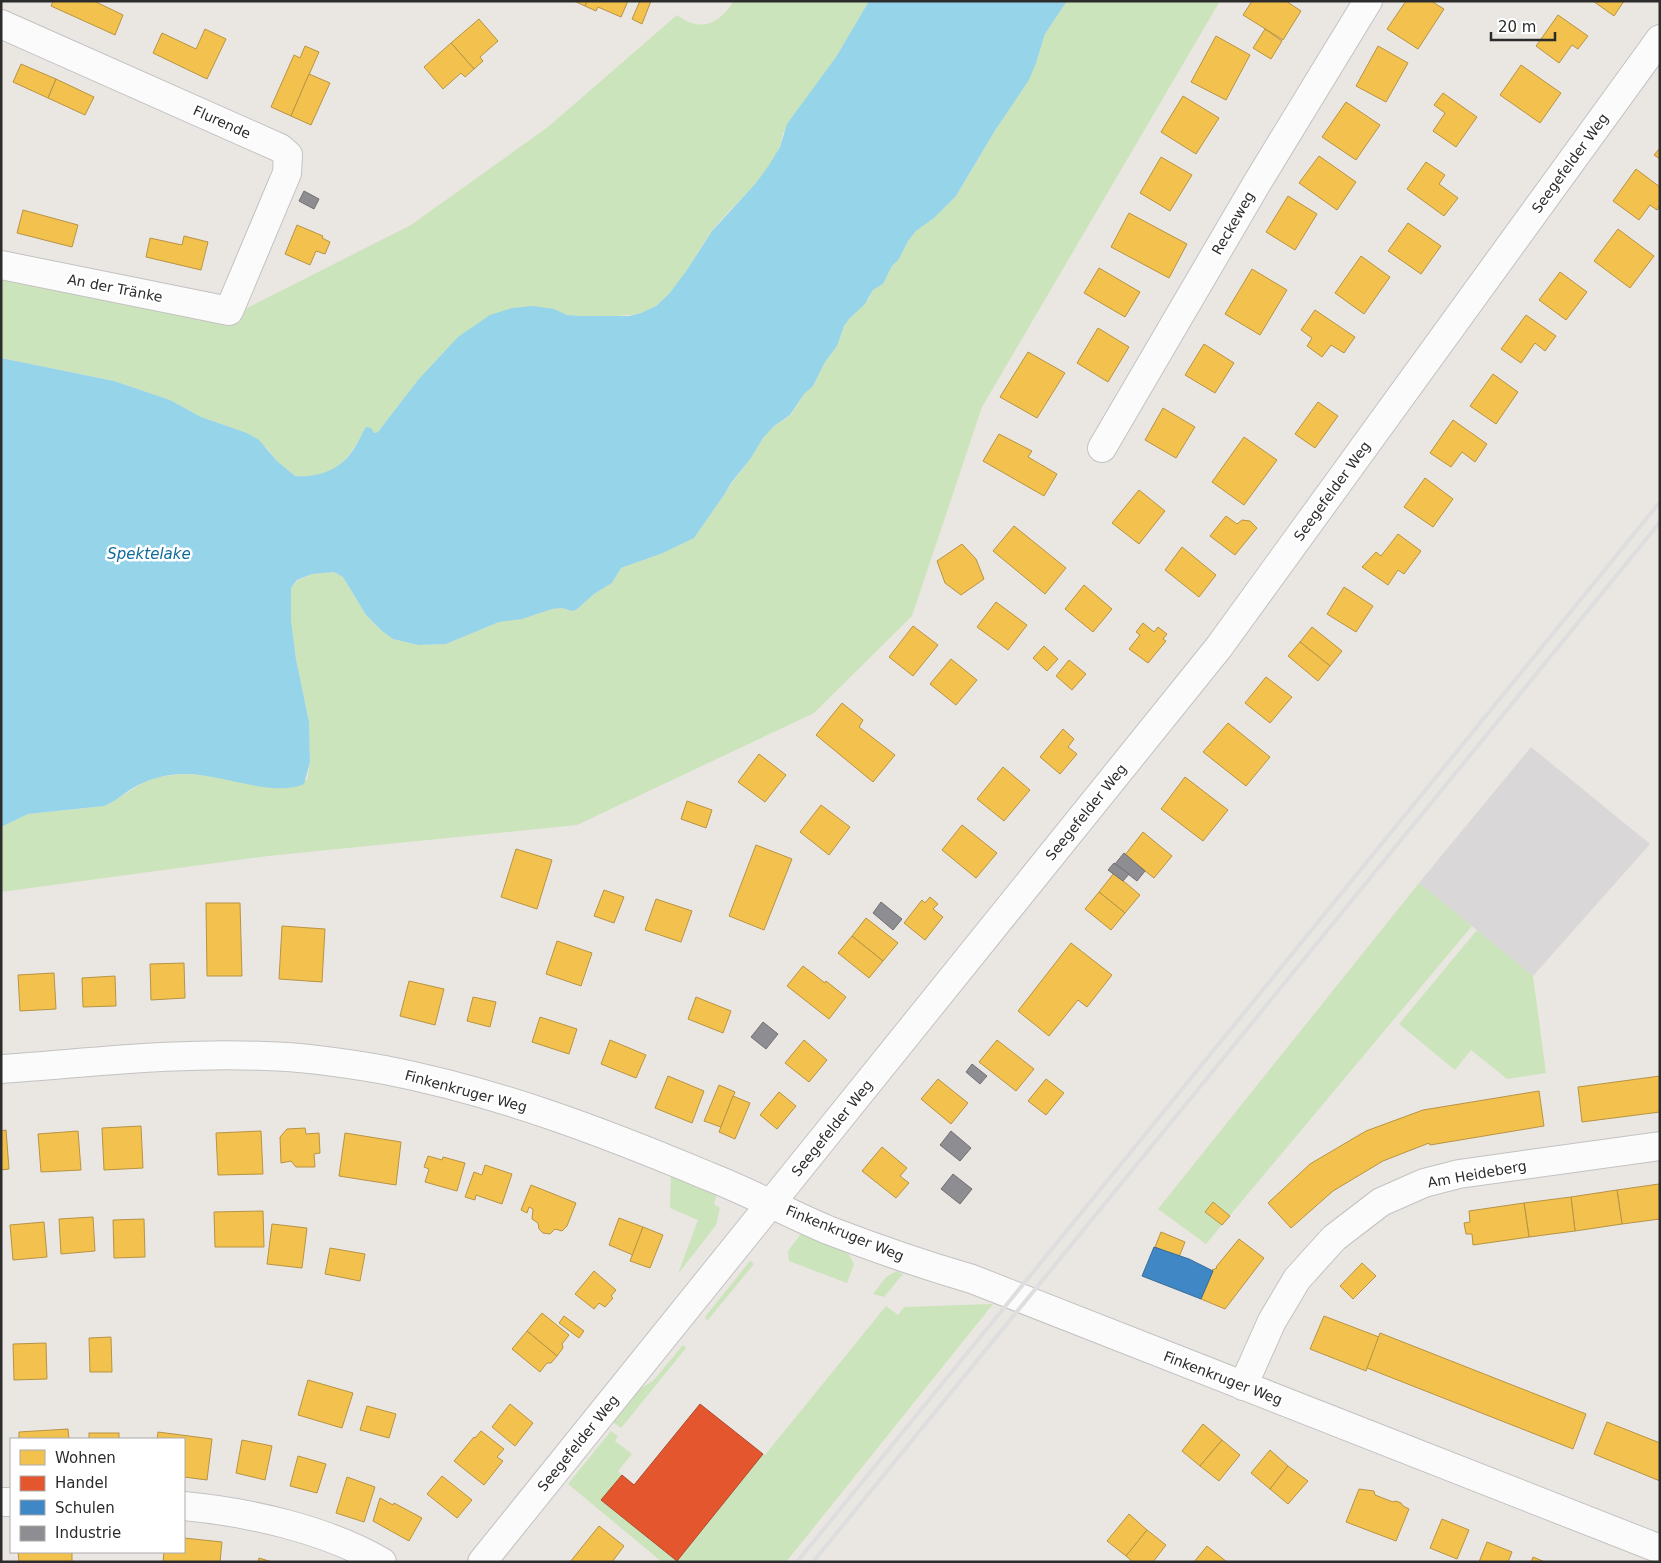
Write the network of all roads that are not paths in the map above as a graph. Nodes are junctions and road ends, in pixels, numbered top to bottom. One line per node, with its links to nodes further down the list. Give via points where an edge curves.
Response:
1 (1368, 1): 6 (street, Reckeweg)
2 (1, 24): 5 (street, Flurende, via 280,148 288,155 287,173)
3 (1660, 39): 9 (street, Seegefelder Weg, via 1219,648)
4 (1, 265): 5 (street, An der Tränke)
5 (229, 311)
6 (1102, 448)
7 (1, 1069): 9 (street, Finkenkruger Weg, via 202,1055 262,1056 386,1070 550,1114 709,1176)
8 (1660, 1146): 10 (street, Am Heideberg, via 1459,1174 1424,1183 1381,1202 1334,1238 1297,1279 1272,1321)
9 (771, 1204): 10 (street, Finkenkruger Weg, via 828,1229 972,1279); 14 (street, Seegefelder Weg)
10 (1243, 1386): 12 (street, Finkenkruger Weg)
11 (185, 1506): 13 (street, via 219,1510 321,1534 358,1548)
12 (1660, 1549)
13 (382, 1562)
14 (482, 1562)

